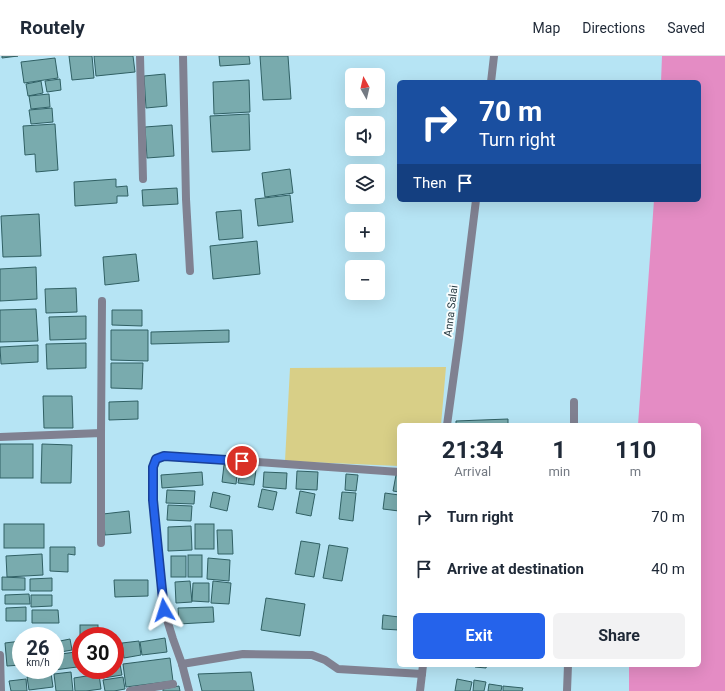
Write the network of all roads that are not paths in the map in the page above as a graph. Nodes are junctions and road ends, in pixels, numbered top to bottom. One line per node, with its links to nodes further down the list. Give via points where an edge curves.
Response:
1 (140, 56): 5 (street)
2 (183, 56): 7 (street)
3 (494, 56): 4 (street)
4 (491, 80)
5 (143, 179)
6 (476, 202): 10 (street, Anna Salai)
7 (190, 271)
8 (102, 301): 12 (street)
9 (574, 402): 11 (street)
10 (447, 423)
11 (574, 423)
12 (101, 433): 13 (street); 15 (street)
13 (0, 438)
14 (397, 472): 17 (street, via 164,456 156,459 153,467 153,500 164,610)
15 (101, 543)
16 (0, 655): 22 (street)
17 (182, 664): 20 (street, via 243,654 312,655 338,669); 24 (street)
18 (423, 667): 20 (street)
19 (568, 667): 26 (street)
20 (422, 674): 25 (street)
21 (174, 684): 23 (street)
22 (2, 691)
23 (130, 691)
24 (189, 691)
25 (420, 691)
26 (567, 691)

